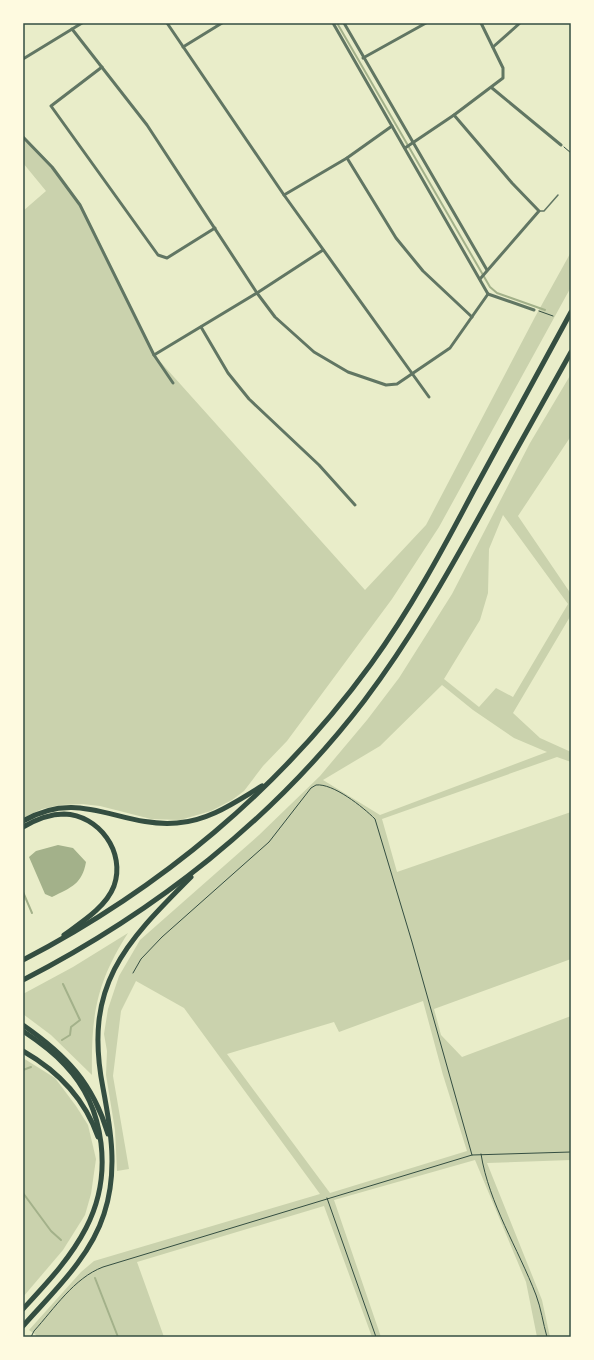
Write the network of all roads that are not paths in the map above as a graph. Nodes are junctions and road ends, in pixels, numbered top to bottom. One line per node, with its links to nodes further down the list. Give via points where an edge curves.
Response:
1 (82, 23): 9 (street)
2 (167, 23): 10 (street)
3 (222, 23): 10 (street)
4 (333, 23): 17 (street)
5 (344, 23): 12 (street)
6 (426, 23): 12 (street)
7 (481, 23): 11 (street)
8 (520, 23): 11 (street)
9 (72, 30): 13 (street); 14 (street)
10 (184, 47): 23 (street)
11 (493, 47): 15 (street, via 505,74)
12 (363, 58): 19 (street)
13 (23, 59)
14 (102, 67): 26 (street, via 147,125); 26 (street, via 51,106 158,255 167,258)
15 (492, 88): 16 (street); 20 (street)
16 (454, 115): 19 (street); 25 (street)
17 (392, 126): 21 (street); 22 (street)
18 (23, 138): 37 (street, via 52,167 80,205)
19 (412, 144): 21 (street); 28 (street)
20 (561, 145)
21 (406, 148): 29 (street)
22 (347, 158): 23 (street); 34 (street, via 396,238 423,271)
23 (284, 195): 27 (street)
24 (558, 195): 25 (lane, via 544,211)
25 (539, 211): 28 (street)
26 (215, 228): 30 (street)
27 (323, 250): 30 (street); 38 (street)
28 (486, 272): 29 (street)
29 (480, 278): 31 (street)
30 (257, 293): 35 (street); 38 (street, via 275,317 314,352 348,372 386,385 397,384)
31 (488, 294): 32 (street); 34 (street)
32 (534, 310)
33 (571, 312): 42 (highway, via 441,551 390,636 333,712)
34 (472, 317): 38 (street, via 450,348)
35 (201, 327): 37 (street); 41 (street, via 228,373 249,399 319,465)
36 (571, 352): 45 (highway, via 437,592 384,673 346,723 306,768 259,815)
37 (154, 355): 39 (street)
38 (412, 374): 40 (street)
39 (174, 383)
40 (428, 397)
41 (356, 505)
42 (272, 780): 43 (highway, via 218,813 190,822 152,823 80,807 44,812); 46 (highway, via 180,862 113,908)
43 (23, 821)
44 (23, 827): 46 (highway, via 36,820 56,815 80,817 95,825 108,838 117,861 114,886 105,900 92,914)
45 (210, 858): 48 (highway, via 168,892 123,923 57,963); 52 (highway, via 134,937 120,958 108,985 97,1026 98,1052)
46 (46, 948): 47 (highway)
47 (23, 960)
48 (23, 980)
49 (23, 1025): 52 (highway, via 78,1072 98,1106)
50 (23, 1031): 53 (highway, via 57,1057 81,1086 97,1119)
51 (23, 1051): 53 (highway, via 52,1071 76,1096 92,1120)
52 (112, 1146): 55 (highway, via 110,1188 98,1231 68,1276)
53 (102, 1148): 54 (highway, via 101,1187 86,1228 60,1269)
54 (23, 1309)
55 (23, 1326)

